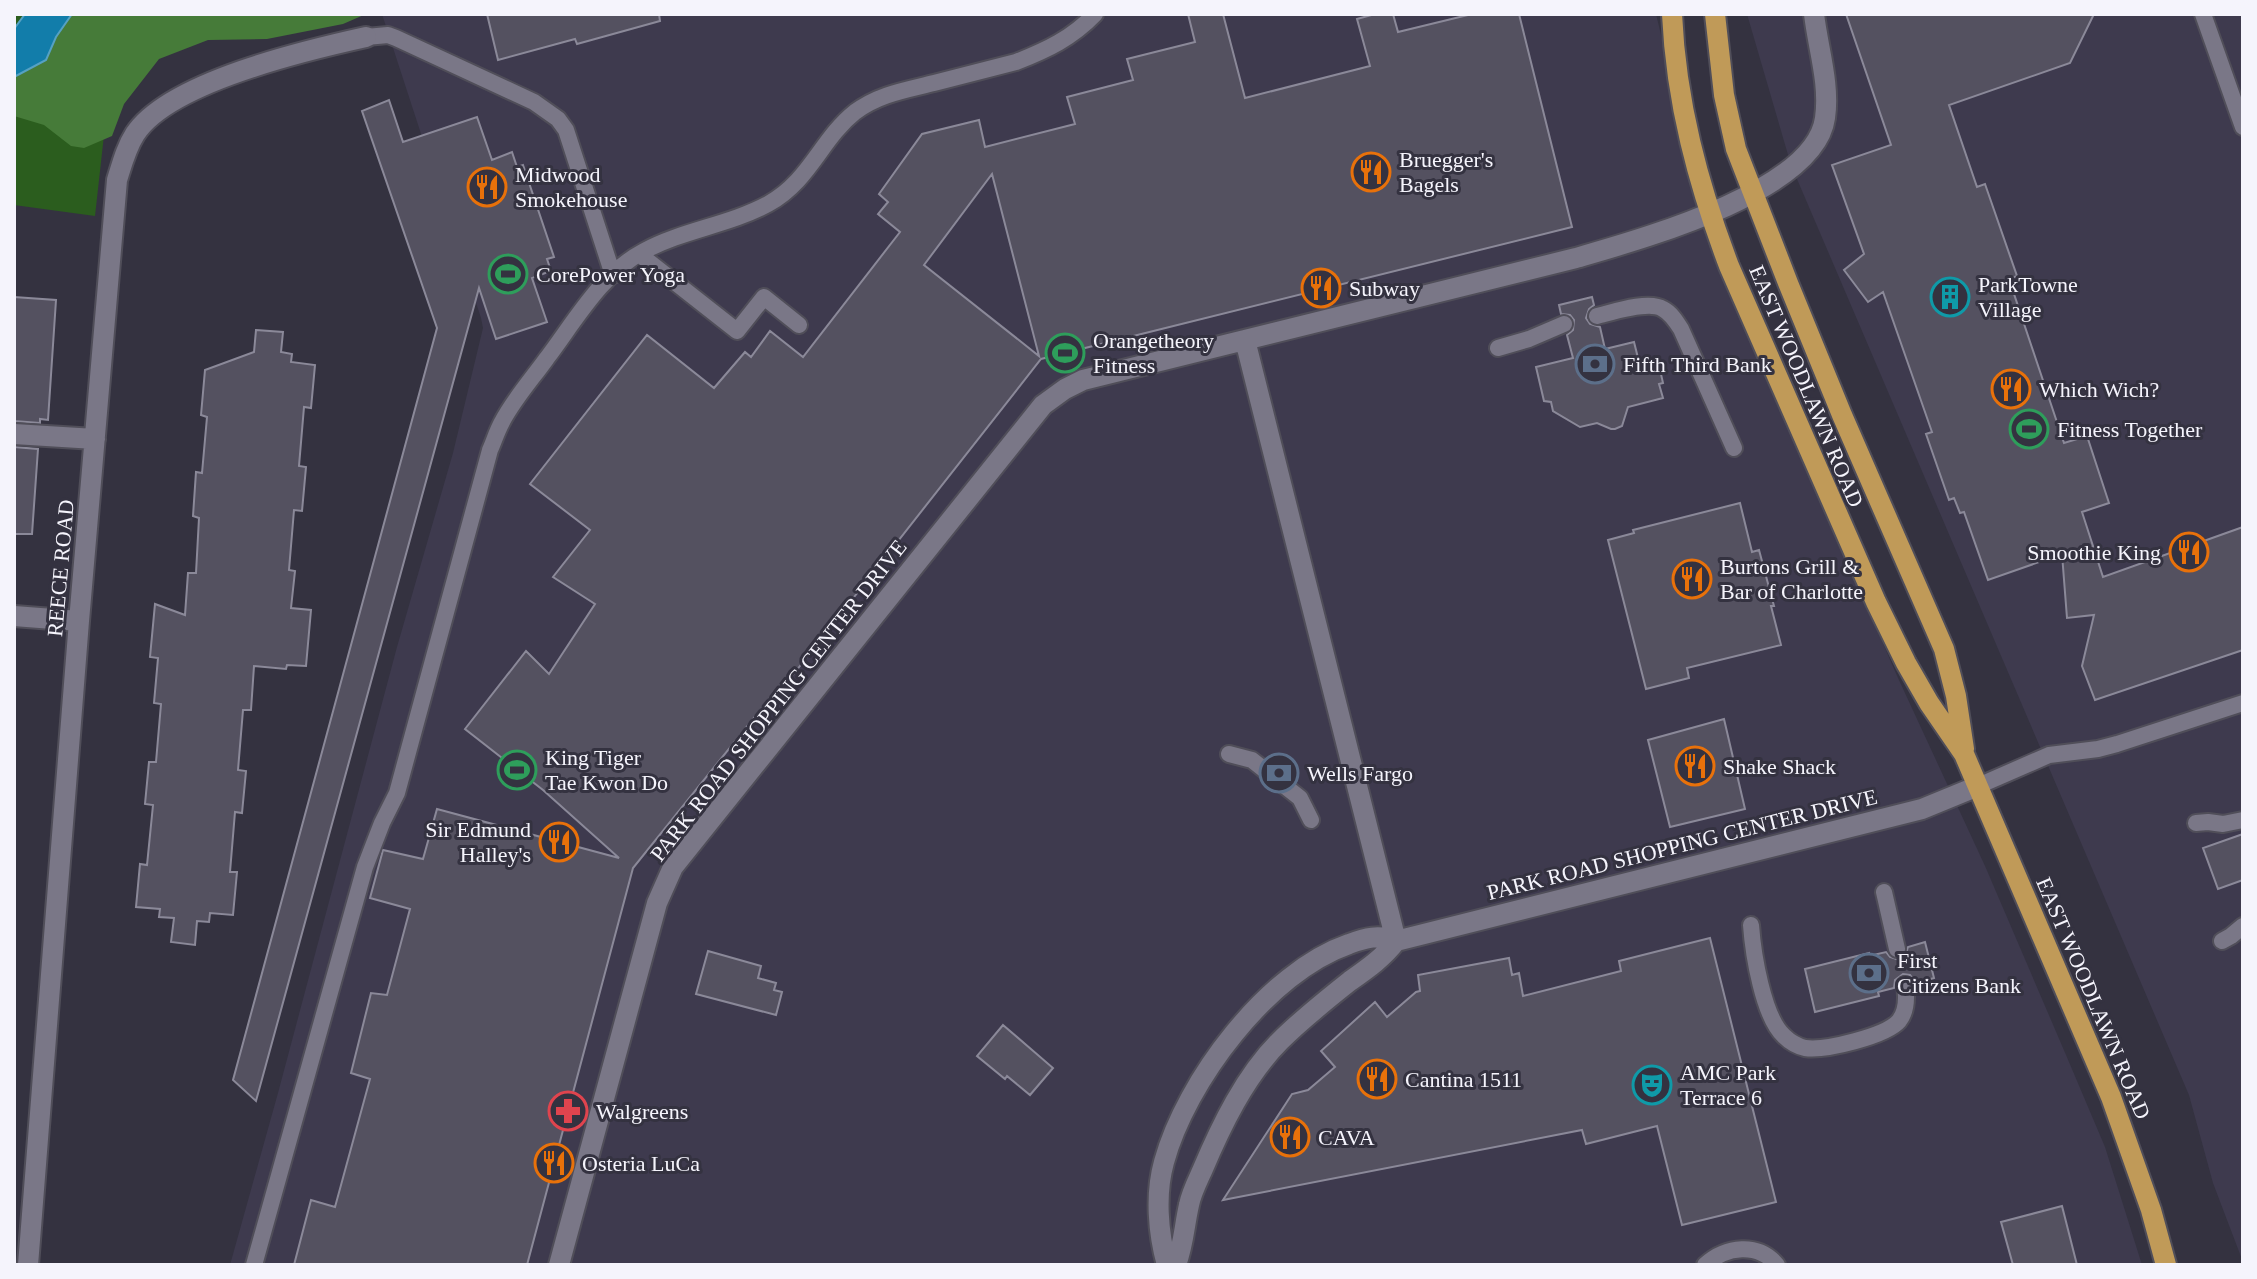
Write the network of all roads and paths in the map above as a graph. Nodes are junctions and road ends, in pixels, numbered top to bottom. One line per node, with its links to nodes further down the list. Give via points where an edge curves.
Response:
1 (1095, 14): 12 (lane, via 1036,55 874,100 854,113 788,191 747,213)
2 (1664, 14): 7 (street)
3 (1672, 14): 7 (main road, EAST WOODLAWN ROAD)
4 (1715, 14): 10 (main road, EAST WOODLAWN ROAD, via 1730,121)
5 (1814, 14): 10 (street, PARK ROAD SHOPPING CENTER DRIVE, via 1825,85 1822,132 1789,170)
6 (2203, 14): 9 (lane)
7 (1673, 36): 11 (main road, EAST WOODLAWN ROAD, via 1685,126)
8 (366, 37): 13 (lane, via 396,38 534,102 558,119); 20 (street, REECE ROAD, via 187,92 149,117 135,134 117,180)
9 (2243, 127)
10 (1752, 193): 11 (street, PARK ROAD SHOPPING CENTER DRIVE); 26 (main road, EAST WOODLAWN ROAD, via 1944,649)
11 (1709, 213): 17 (street, PARK ROAD SHOPPING CENTER DRIVE, via 1576,258); 26 (main road, EAST WOODLAWN ROAD, via 1876,602 1921,690)
12 (639, 254): 13 (lane); 16 (lane, via 737,331 764,297)
13 (613, 275): 39 (lane, via 513,403 490,450 402,774 365,867)
14 (1597, 316): 21 (lane, via 1652,305 1673,317)
15 (1564, 324): 18 (lane)
16 (799, 325)
17 (1245, 340): 34 (street); 40 (street, PARK ROAD SHOPPING CENTER DRIVE, via 1083,380 1043,405 687,847 657,903)
18 (1498, 348)
19 (14, 434): 20 (street)
20 (95, 439): 23 (street, REECE ROAD)
21 (1734, 448)
22 (14, 616): 23 (street)
23 (79, 621): 38 (street, REECE ROAD)
24 (2243, 703): 27 (lane, via 2108,747 2049,755)
25 (1229, 754): 28 (lane, via 1264,769 1300,798)
26 (1964, 754): 27 (main road, EAST WOODLAWN ROAD)
27 (1978, 786): 34 (street, PARK ROAD SHOPPING CENTER DRIVE, via 1922,809); 45 (main road, EAST WOODLAWN ROAD, via 2111,1097)
28 (1311, 820)
29 (2243, 820): 30 (lane)
30 (2196, 823)
31 (1884, 892): 36 (lane)
32 (1751, 925): 37 (lane, via 1769,1014 1781,1034 1800,1047 1820,1048 1886,1031 1903,1014)
33 (2243, 926): 35 (lane)
34 (1396, 941): 41 (street, PARK ROAD SHOPPING CENTER DRIVE, via 1370,938 1320,955 1226,1042 1183,1113 1163,1164 1159,1197); 42 (street, via 1282,1039 1248,1082 1193,1192)
35 (2222, 941)
36 (1897, 949)
37 (1905, 985)
38 (28, 1265)
39 (254, 1265)
40 (559, 1265)
41 (1167, 1265)
42 (1176, 1265)
43 (1705, 1265): 44 (lane, via 1742,1249 1769,1256)
44 (1777, 1265)
45 (2166, 1265)

